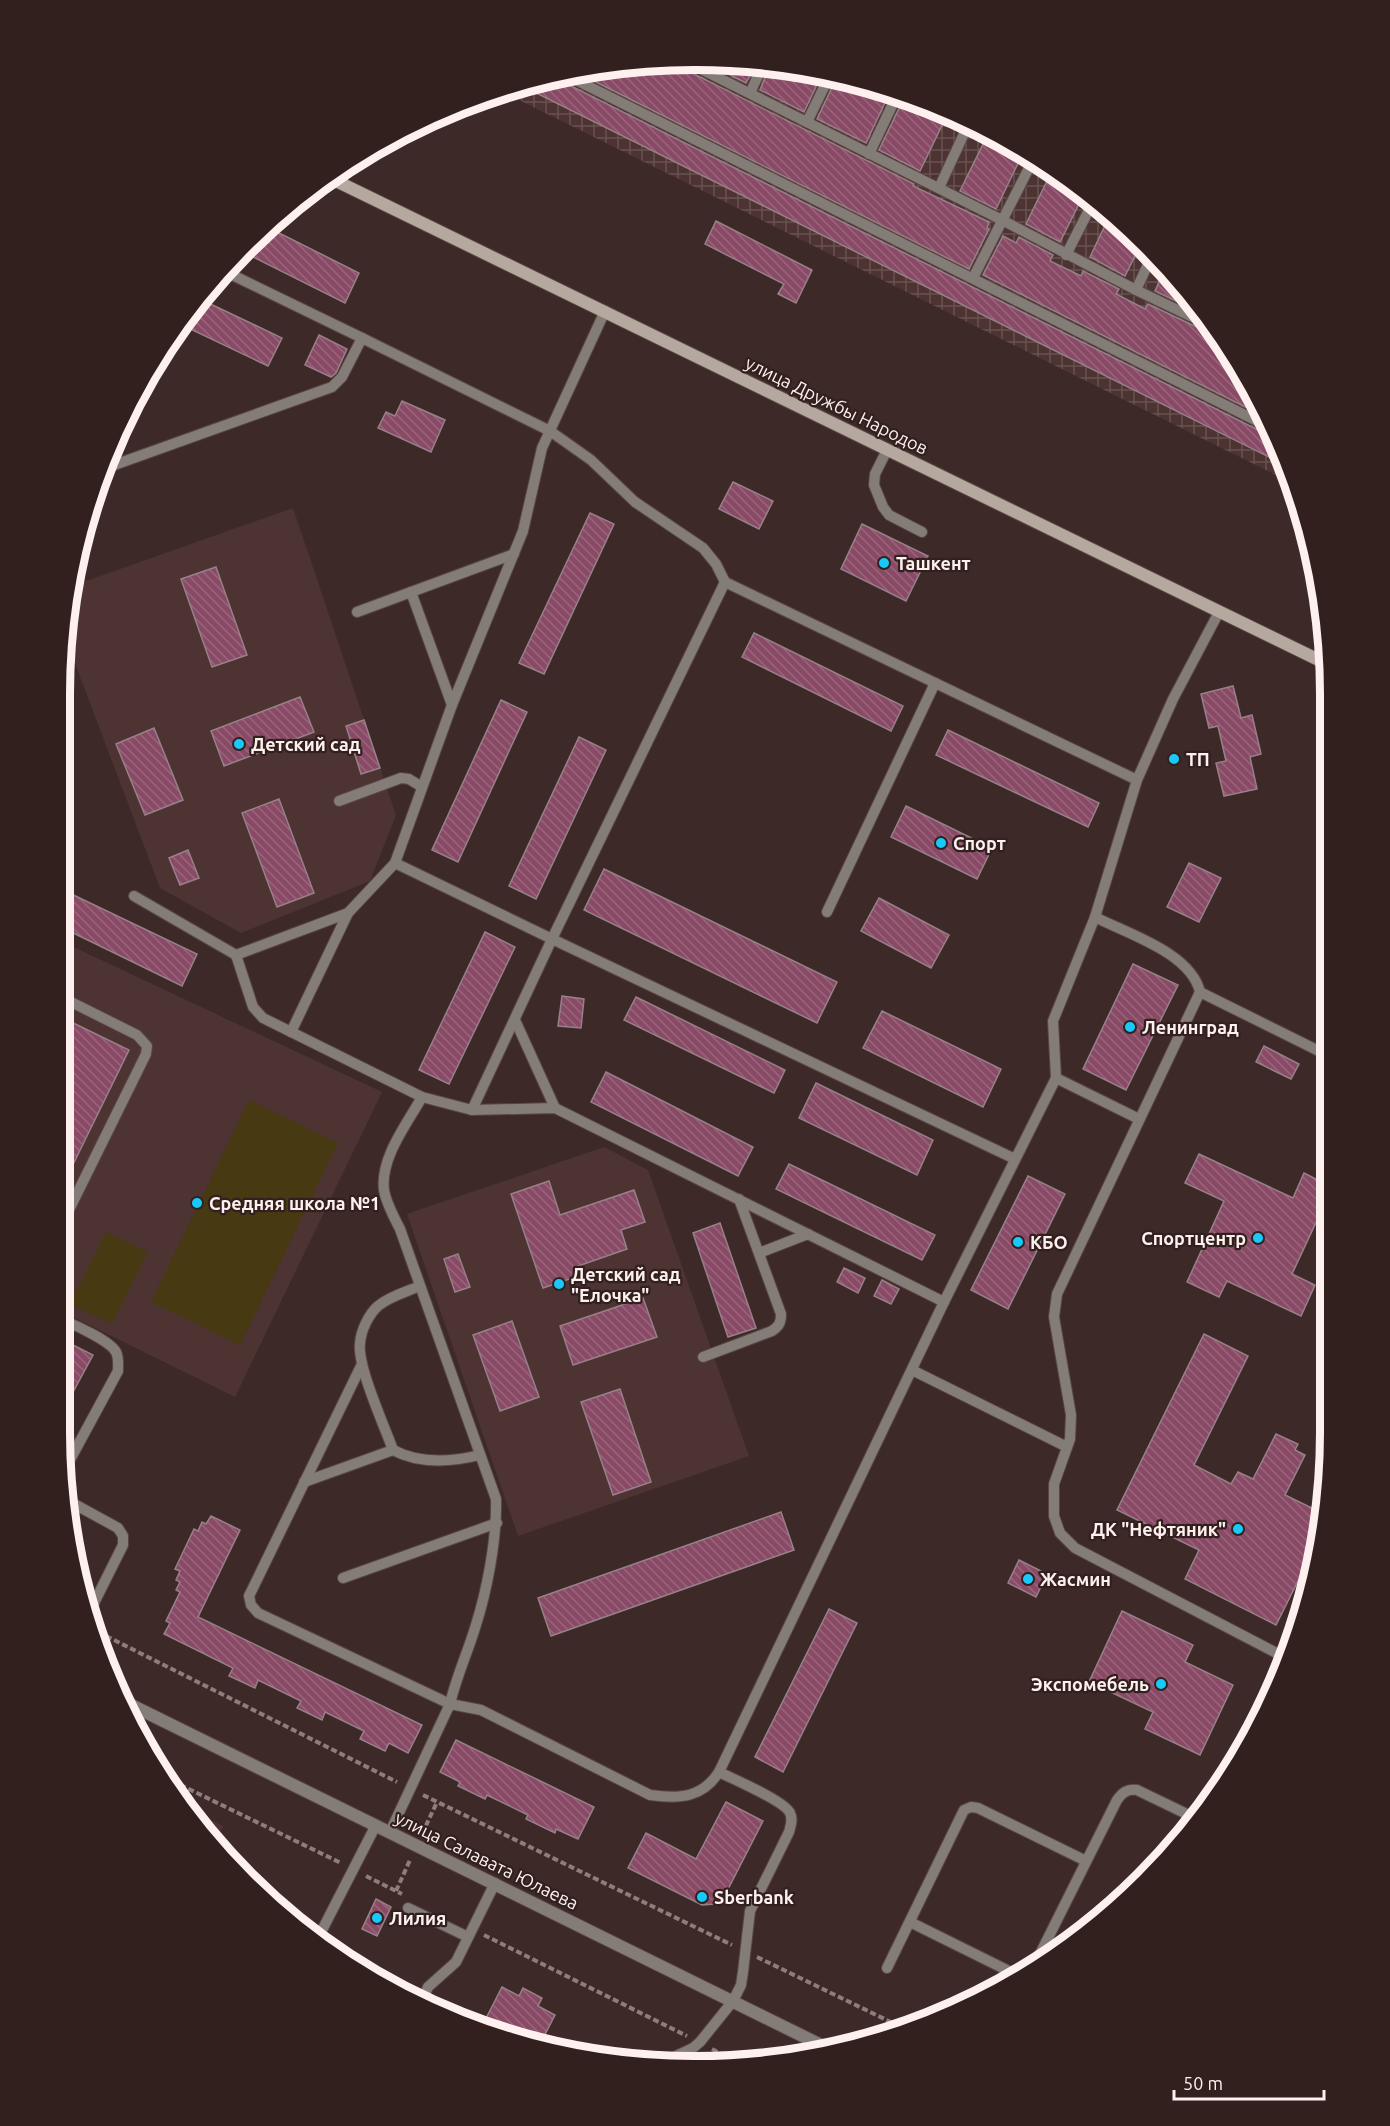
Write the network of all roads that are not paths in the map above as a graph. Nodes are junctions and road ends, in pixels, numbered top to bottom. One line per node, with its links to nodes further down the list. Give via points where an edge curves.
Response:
1 (706, 71): 5 (lane)
2 (759, 74): 5 (lane)
3 (578, 81): 18 (lane)
4 (826, 84): 7 (lane)
5 (750, 93): 7 (lane)
6 (893, 103): 9 (lane)
7 (807, 122): 9 (lane)
8 (965, 132): 12 (lane)
9 (869, 153): 12 (lane)
10 (1029, 168): 14 (lane)
11 (339, 182): 21 (main road, улица Дружбы Народов)
12 (939, 188): 14 (lane)
13 (1089, 211): 15 (lane)
14 (1002, 220): 15 (lane); 18 (lane)
15 (1066, 255): 19 (lane)
16 (1148, 265): 19 (lane)
17 (232, 275): 22 (lane)
18 (973, 278): 23 (lane)
19 (1136, 290): 20 (lane)
20 (1186, 310)
21 (605, 311): 24 (lane); 25 (main road, улица Дружбы Народов)
22 (362, 338): 24 (lane); 26 (lane, via 342,378 332,387)
23 (1256, 420)
24 (550, 431): 28 (lane); 29 (lane, via 591,460 635,502 703,548)
25 (887, 450): 27 (lane, via 874,485 883,507 889,515); 32 (main road, улица Дружбы Народов)
26 (115, 465)
27 (922, 531)
28 (514, 554): 30 (lane); 35 (lane)
29 (725, 582): 34 (lane); 44 (lane)
30 (411, 592): 31 (lane); 35 (lane)
31 (357, 612)
32 (1219, 612): 33 (main road, улица Дружбы Народов); 36 (lane, via 1173,699)
33 (1318, 660)
34 (935, 683): 36 (lane); 41 (lane)
35 (452, 705): 37 (lane)
36 (1137, 780): 43 (lane)
37 (422, 787): 38 (lane, via 409,778 401,778); 39 (lane)
38 (339, 801)
39 (395, 863): 42 (lane); 44 (lane)
40 (134, 896): 45 (lane)
41 (827, 912)
42 (348, 913): 45 (lane); 49 (lane)
43 (1095, 917): 46 (lane, via 1175,956 1189,968); 51 (lane, via 1053,1021)
44 (552, 939): 48 (lane); 56 (lane)
45 (236, 955): 49 (lane, via 253,1007 262,1018)
46 (1200, 992): 50 (lane); 55 (lane)
47 (70, 1001): 58 (lane, via 137,1035 147,1046)
48 (515, 1020): 53 (lane); 54 (lane)
49 (291, 1032): 52 (lane)
50 (1320, 1049)
51 (1056, 1078): 55 (lane); 56 (lane)
52 (422, 1097): 54 (lane); 61 (lane, via 393,1150 384,1176 385,1192)
53 (555, 1108): 54 (lane); 57 (lane)
54 (472, 1110)
55 (1139, 1119): 67 (lane, via 1057,1294 1054,1317 1071,1416)
56 (1015, 1159): 62 (lane)
57 (739, 1199): 59 (lane); 60 (lane)
58 (70, 1210)
59 (808, 1234): 60 (lane); 62 (lane)
60 (759, 1253): 64 (lane, via 781,1314 778,1327)
61 (420, 1286): 65 (lane, via 387,1299 376,1308 359,1344); 69 (lane)
62 (944, 1302): 66 (lane)
63 (70, 1323): 70 (lane, via 109,1344 119,1360 118,1371)
64 (703, 1357)
65 (362, 1364): 68 (lane); 71 (lane)
66 (912, 1370): 67 (lane); 79 (lane)
67 (1067, 1447): 76 (lane, via 1054,1484 1054,1516 1060,1533 1075,1548)
68 (393, 1450): 69 (lane, via 405,1456 443,1461); 71 (lane)
69 (480, 1455): 73 (lane, via 496,1499)
70 (71, 1459)
71 (304, 1482): 77 (lane, via 249,1596 251,1605 258,1613)
72 (75, 1504): 75 (lane, via 118,1528 123,1536 123,1545)
73 (497, 1523): 74 (lane); 77 (lane, via 481,1609)
74 (343, 1578)
75 (95, 1602)
76 (1278, 1654)
77 (450, 1704): 79 (lane, via 481,1710 650,1795 669,1798 697,1793 712,1783); 82 (lane)
78 (135, 1706): 81 (street, улица Салавата Юлаева)
79 (719, 1772): 93 (lane, via 780,1803 790,1811 792,1821 750,1911 741,1985)
80 (1187, 1814): 83 (lane, via 1129,1789 1117,1800)
81 (376, 1825): 82 (street, улица Салавата Юлаева); 87 (lane)
82 (390, 1832): 84 (street, улица Салавата Юлаева)
83 (1086, 1861): 86 (lane, via 971,1807 964,1810); 89 (lane)
84 (495, 1883): 88 (lane); 93 (street, улица Салавата Юлаева)
85 (408, 1908): 88 (lane)
86 (910, 1922): 90 (lane); 91 (lane)
87 (321, 1930)
88 (468, 1937): 92 (lane, via 456,1962)
89 (1042, 1950)
90 (887, 1968)
91 (1009, 1971)
92 (425, 1994)
93 (733, 2001): 94 (street, улица Салавата Юлаева); 95 (lane, via 700,2042)
94 (818, 2044)
95 (678, 2055)

